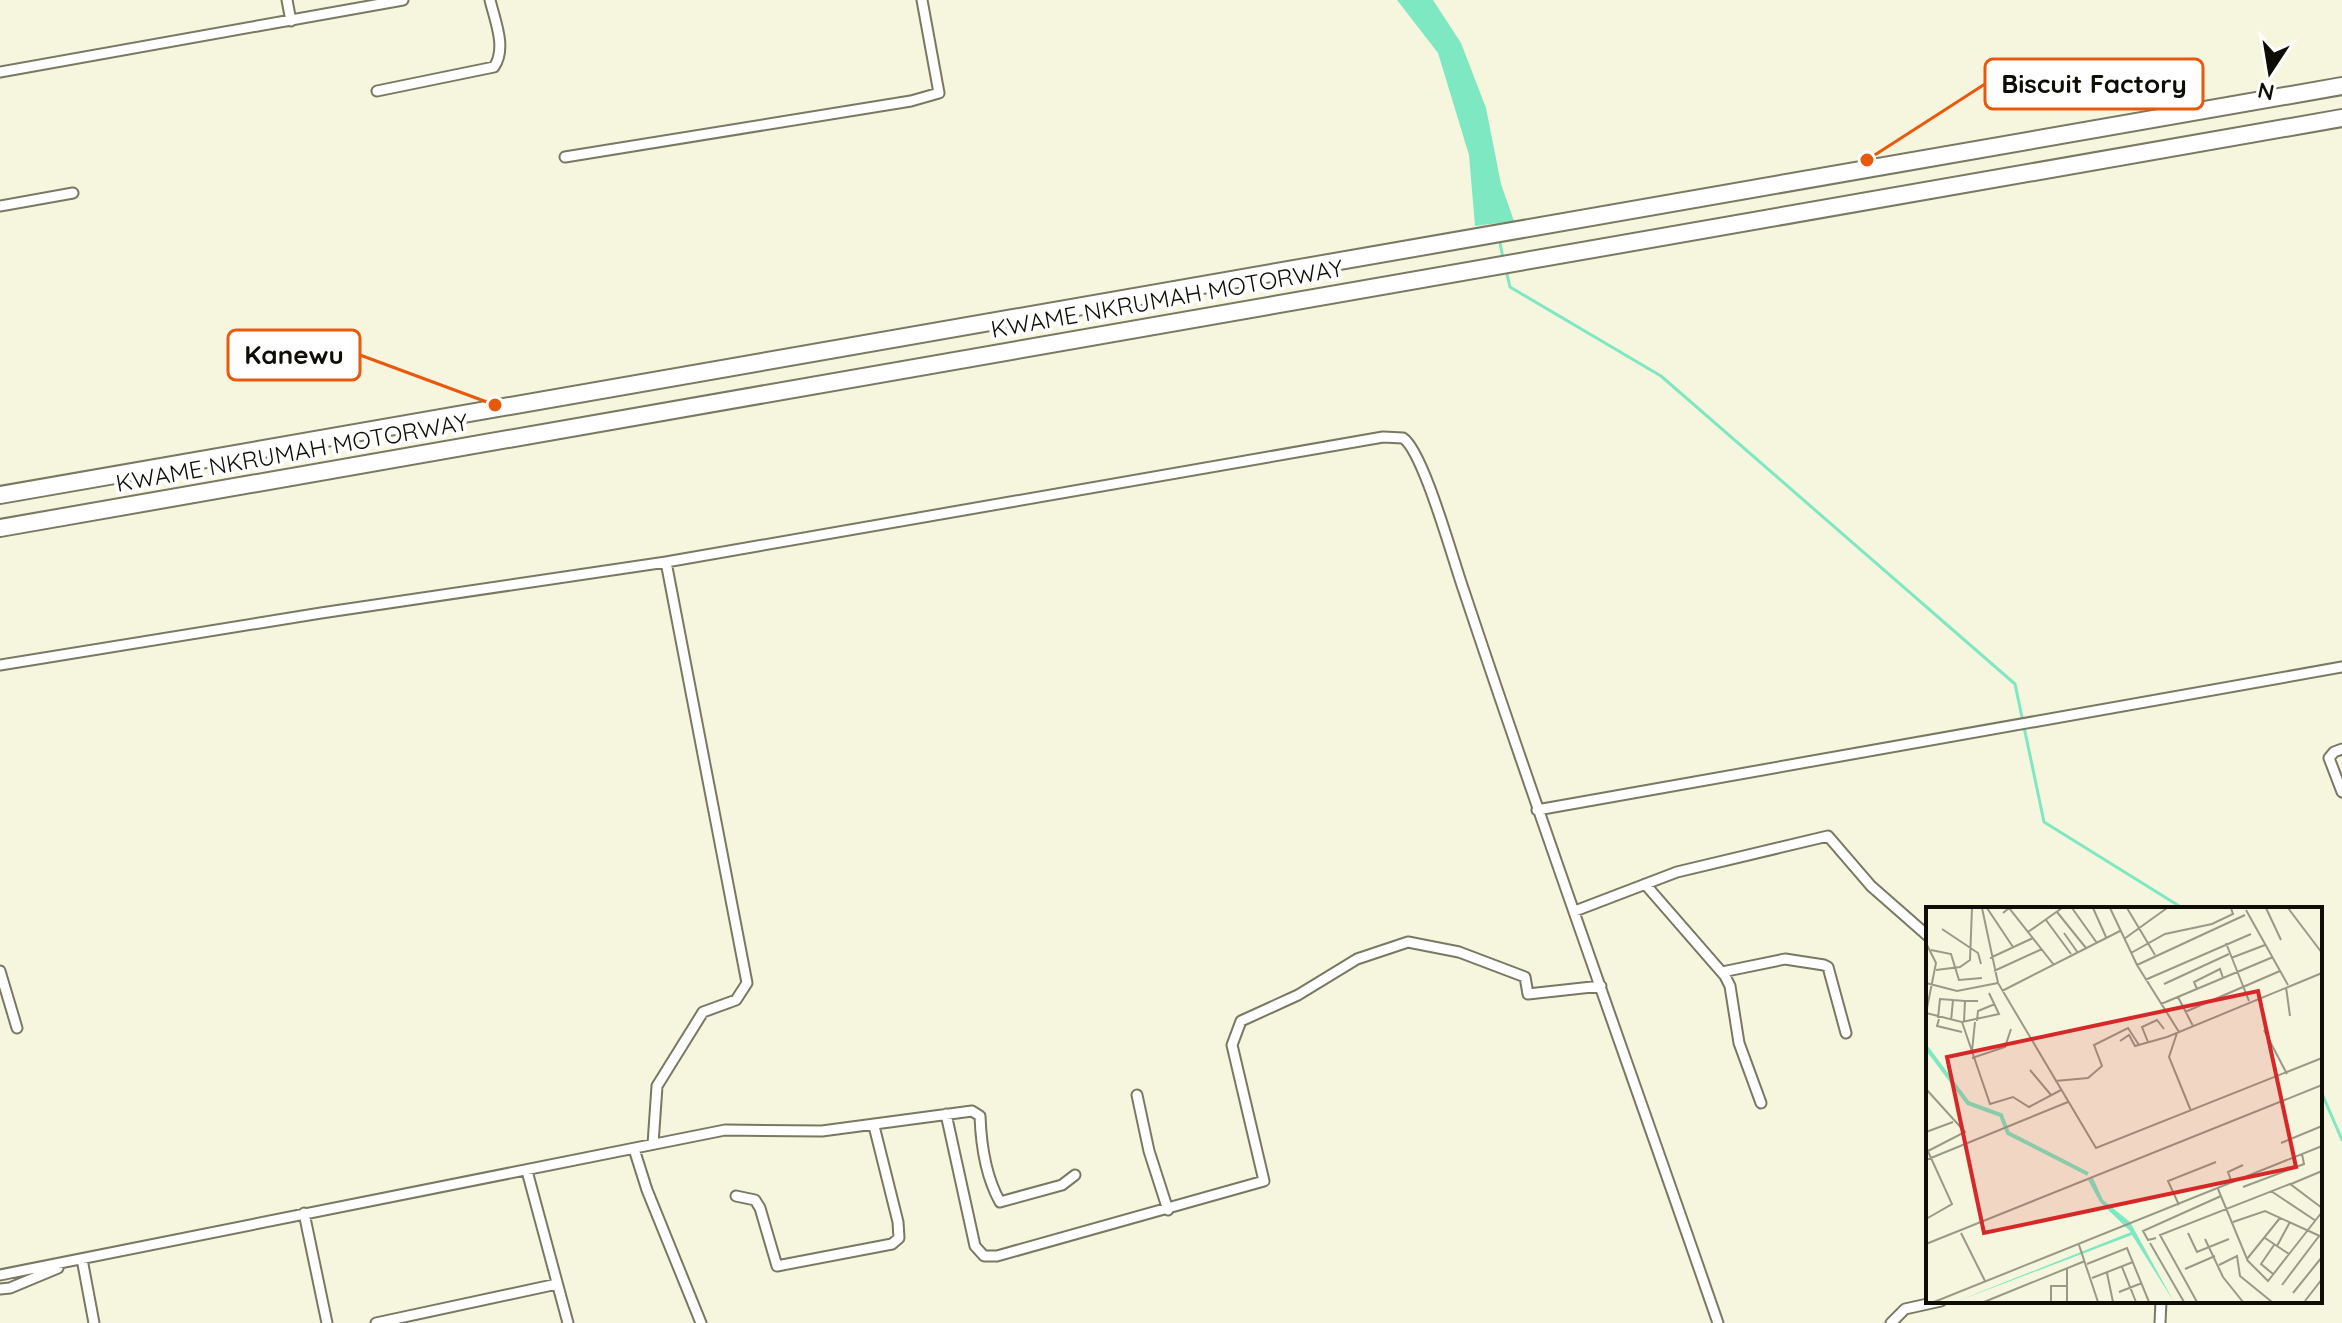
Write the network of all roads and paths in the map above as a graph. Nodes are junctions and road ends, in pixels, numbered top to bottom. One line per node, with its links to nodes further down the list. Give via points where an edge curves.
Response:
1 (287, 0): 5 (street)
2 (403, 0): 5 (street)
3 (490, 0): 8 (street, via 501,48 494,67)
4 (922, 0): 10 (street, via 939,93)
5 (291, 21): 6 (street)
6 (0, 72)
7 (2342, 86): 13 (highway, KWAME NKRUMAH MOTORWAY)
8 (377, 91)
9 (2342, 118): 14 (highway, KWAME NKRUMAH MOTORWAY)
10 (565, 157)
11 (73, 193): 12 (street)
12 (0, 206)
13 (0, 495)
14 (0, 528)
15 (666, 562): 16 (street); 20 (street, via 1383,437 1403,438 1415,449); 33 (street, via 747,983 736,1000 703,1012 657,1086)
16 (0, 665)
17 (2342, 667): 20 (street)
18 (2342, 749): 19 (street, via 2329,758)
19 (2342, 792)
20 (1537, 810): 22 (street)
21 (1645, 884): 22 (street); 23 (street, via 1828,836 1871,886); 25 (street)
22 (1575, 911): 26 (street)
23 (1926, 934)
24 (0, 971): 27 (street)
25 (1722, 972): 28 (street, via 1785,959 1824,965); 30 (street)
26 (1601, 986): 38 (street, via 1528,994 1525,977 1459,952 1408,942 1357,959 1241,1021 1232,1045 1264,1181); 50 (street)
27 (17, 1028)
28 (1846, 1033)
29 (1137, 1095): 38 (street)
30 (1761, 1103)
31 (946, 1114): 32 (street); 36 (street, via 964,1110 980,1116 991,1185 1000,1202 1062,1185); 38 (street, via 975,1246 984,1256)
32 (874, 1126): 33 (street, via 725,1130); 37 (street, via 898,1222 899,1238 892,1244 777,1266 760,1208 755,1200)
33 (653, 1144): 34 (street)
34 (634, 1149): 35 (street); 49 (street)
35 (527, 1171): 39 (street); 42 (street)
36 (1075, 1175)
37 (736, 1196)
38 (1168, 1210)
39 (304, 1213): 40 (street); 46 (street)
40 (82, 1259): 41 (street); 43 (street); 45 (street)
41 (0, 1275)
42 (557, 1284): 47 (street); 48 (street)
43 (0, 1289)
44 (1932, 1303): 51 (street, via 1905,1309)
45 (94, 1323)
46 (327, 1323)
47 (376, 1323)
48 (568, 1323)
49 (701, 1323)
50 (1718, 1323)
51 (1891, 1323)

